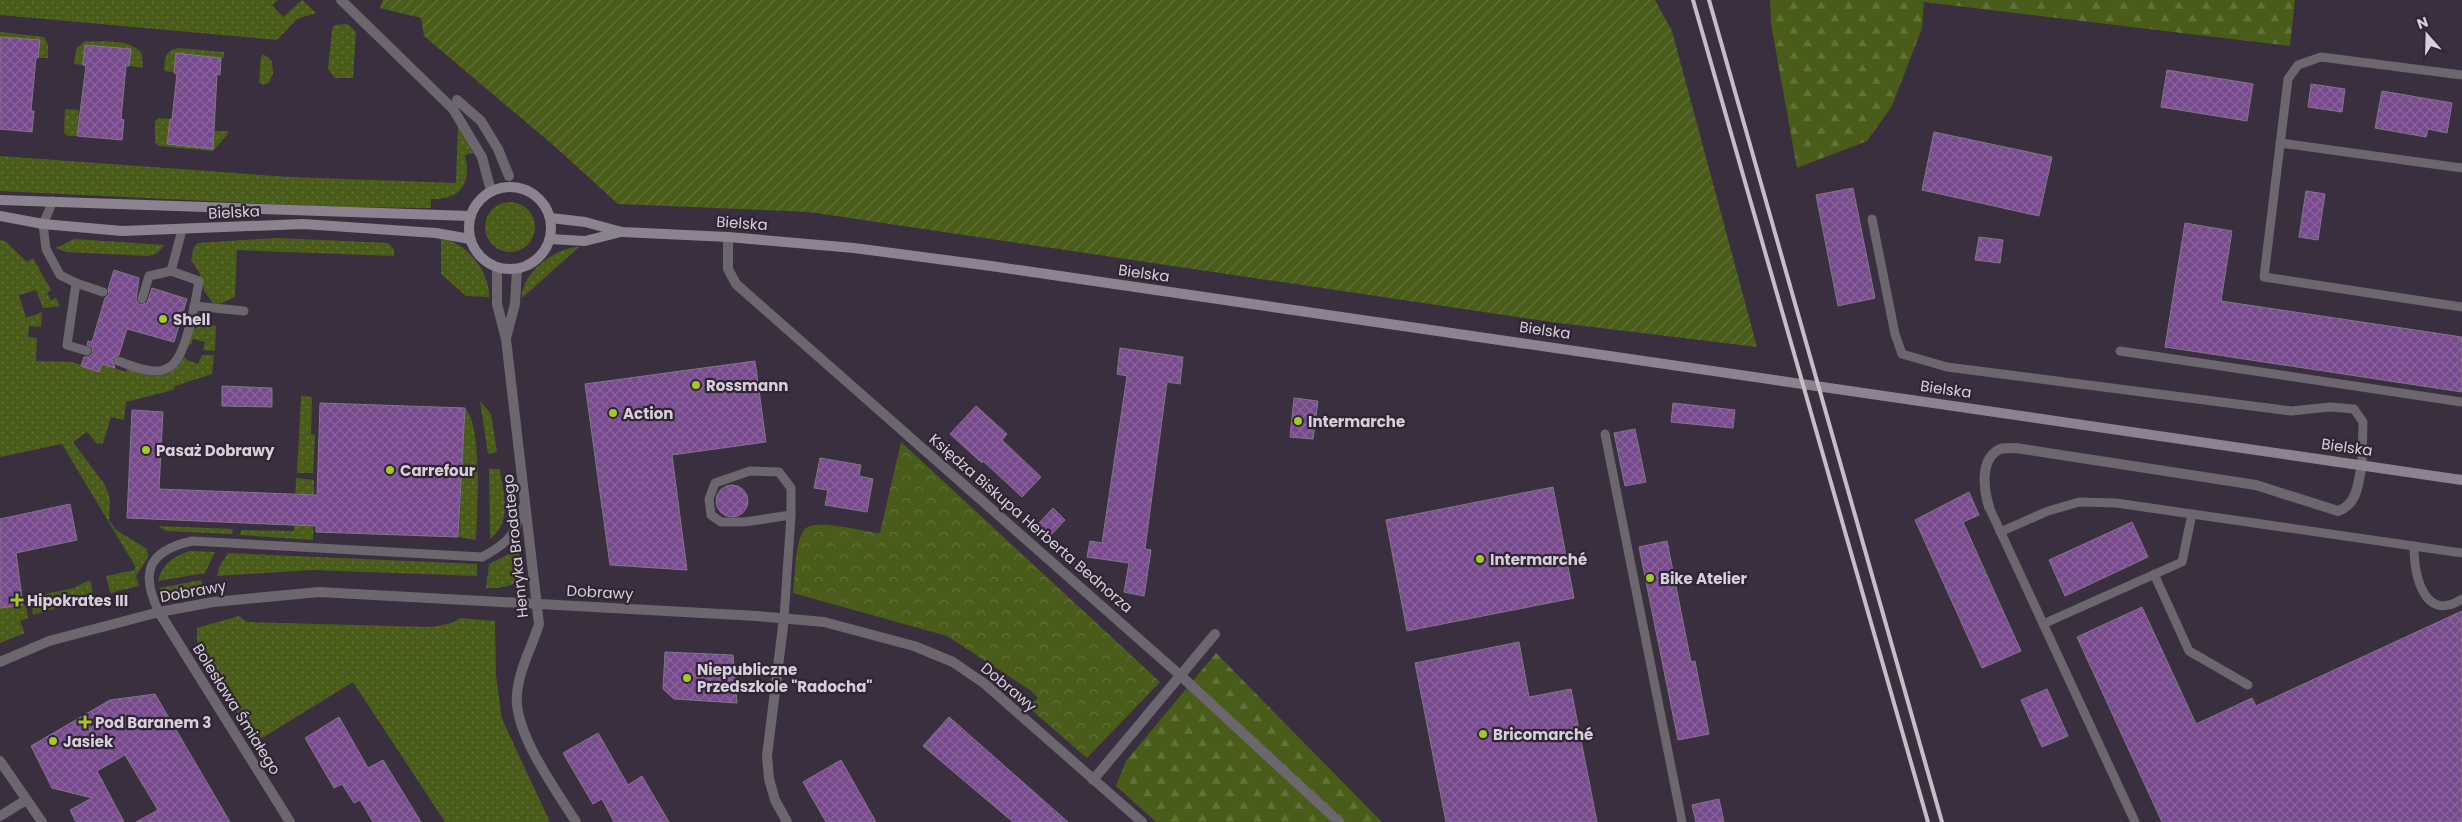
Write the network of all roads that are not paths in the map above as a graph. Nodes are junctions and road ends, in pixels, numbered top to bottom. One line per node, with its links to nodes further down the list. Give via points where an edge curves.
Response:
1 (341, 0): 7 (street, via 453,109 482,156)
2 (2462, 75): 4 (lane, via 2321,57 2298,65 2288,79)
3 (456, 100): 6 (street, via 481,120)
4 (2280, 143): 5 (lane); 27 (lane, via 2264,277)
5 (2462, 168)
6 (509, 176)
7 (491, 190): 11 (main road, via 482,197); 12 (main road, via 513,186 526,189 546,206)
8 (0, 200): 9 (main road, Bielska)
9 (53, 201): 11 (main road, Bielska); 14 (lane)
10 (0, 216): 14 (main road, Bielska)
11 (470, 216): 18 (main road)
12 (551, 218): 16 (main road, Bielska, via 585,222); 19 (main road)
13 (1872, 219): 35 (lane, via 1902,354 1947,368 2291,411 2330,407 2354,409 2363,422)
14 (43, 224): 15 (main road, Bielska, via 122,231); 23 (lane, via 46,249 60,274)
15 (182, 230): 18 (main road, Bielska, via 303,224 436,233); 22 (lane)
16 (622, 232): 17 (main road, Bielska); 19 (main road, Bielska, via 585,241)
17 (728, 237): 35 (main road, Bielska, via 854,248 991,266); 52 (street, Księdza Biskupa Herberta Bednorza, via 728,269 736,284)
18 (470, 239): 20 (main road, via 480,256)
19 (550, 239): 21 (main road, via 538,258)
20 (497, 267): 21 (main road); 29 (street, Henryka Brodatego, via 497,304)
21 (517, 269): 29 (street, Henryka Brodatego, via 515,304)
22 (171, 271): 25 (lane, via 149,276); 26 (lane, via 199,281)
23 (76, 283): 24 (lane); 30 (lane, via 67,345)
24 (104, 292)
25 (142, 299)
26 (194, 306): 28 (lane); 32 (lane, via 178,357 167,368 157,371)
27 (2462, 307)
28 (244, 311)
29 (506, 339): 37 (street, Henryka Brodatego)
30 (87, 351)
31 (2120, 351): 33 (lane)
32 (118, 361)
33 (2462, 402)
34 (1605, 434): 64 (lane)
35 (2362, 464): 36 (main road, Bielska); 38 (street, via 2355,497 2348,508 2338,512 2256,485 2016,448 2001,449 1990,457 1985,471 1984,490)
36 (2462, 480)
37 (526, 496): 46 (street, Henryka Brodatego); 47 (lane, via 515,532 496,550 482,557 201,542 173,545 153,562 148,576 151,595)
38 (1989, 507): 41 (lane)
39 (2192, 514): 41 (lane, via 2116,503 2079,502 2048,511); 42 (lane); 44 (lane, via 2182,562)
40 (791, 515): 40 (lane, via 791,488 779,472 750,471 714,483 708,500 711,514 721,522); 48 (lane)
41 (2000, 532): 49 (lane)
42 (2414, 546): 43 (lane); 45 (lane, via 2414,571 2429,599 2441,606)
43 (2462, 553)
44 (2154, 574): 49 (lane); 53 (lane, via 2189,651)
45 (2462, 599)
46 (536, 604): 47 (street, Dobrawy, via 319,592 213,602); 48 (street, Dobrawy); 60 (street, Henryka Brodatego, via 539,624 522,669 517,696 522,727 538,761)
47 (159, 612): 51 (street, Dobrawy, via 49,641); 59 (street, Bolesława Śmiałego)
48 (784, 618): 55 (street, Dobrawy, via 824,622 870,633 953,662 985,684); 61 (street, via 767,756 775,800)
49 (2042, 624): 65 (lane)
50 (1215, 634): 52 (street)
51 (0, 662)
52 (1181, 676): 55 (street); 63 (street, Księdza Biskupa Herberta Bednorza)
53 (2248, 685)
54 (0, 761): 56 (street)
55 (1093, 780): 62 (street, Dobrawy)
56 (26, 800): 57 (street); 58 (street)
57 (0, 816)
58 (42, 822)
59 (290, 822)
60 (576, 822)
61 (787, 822)
62 (1142, 822)
63 (1339, 822)
64 (1682, 822)
65 (2135, 822)

